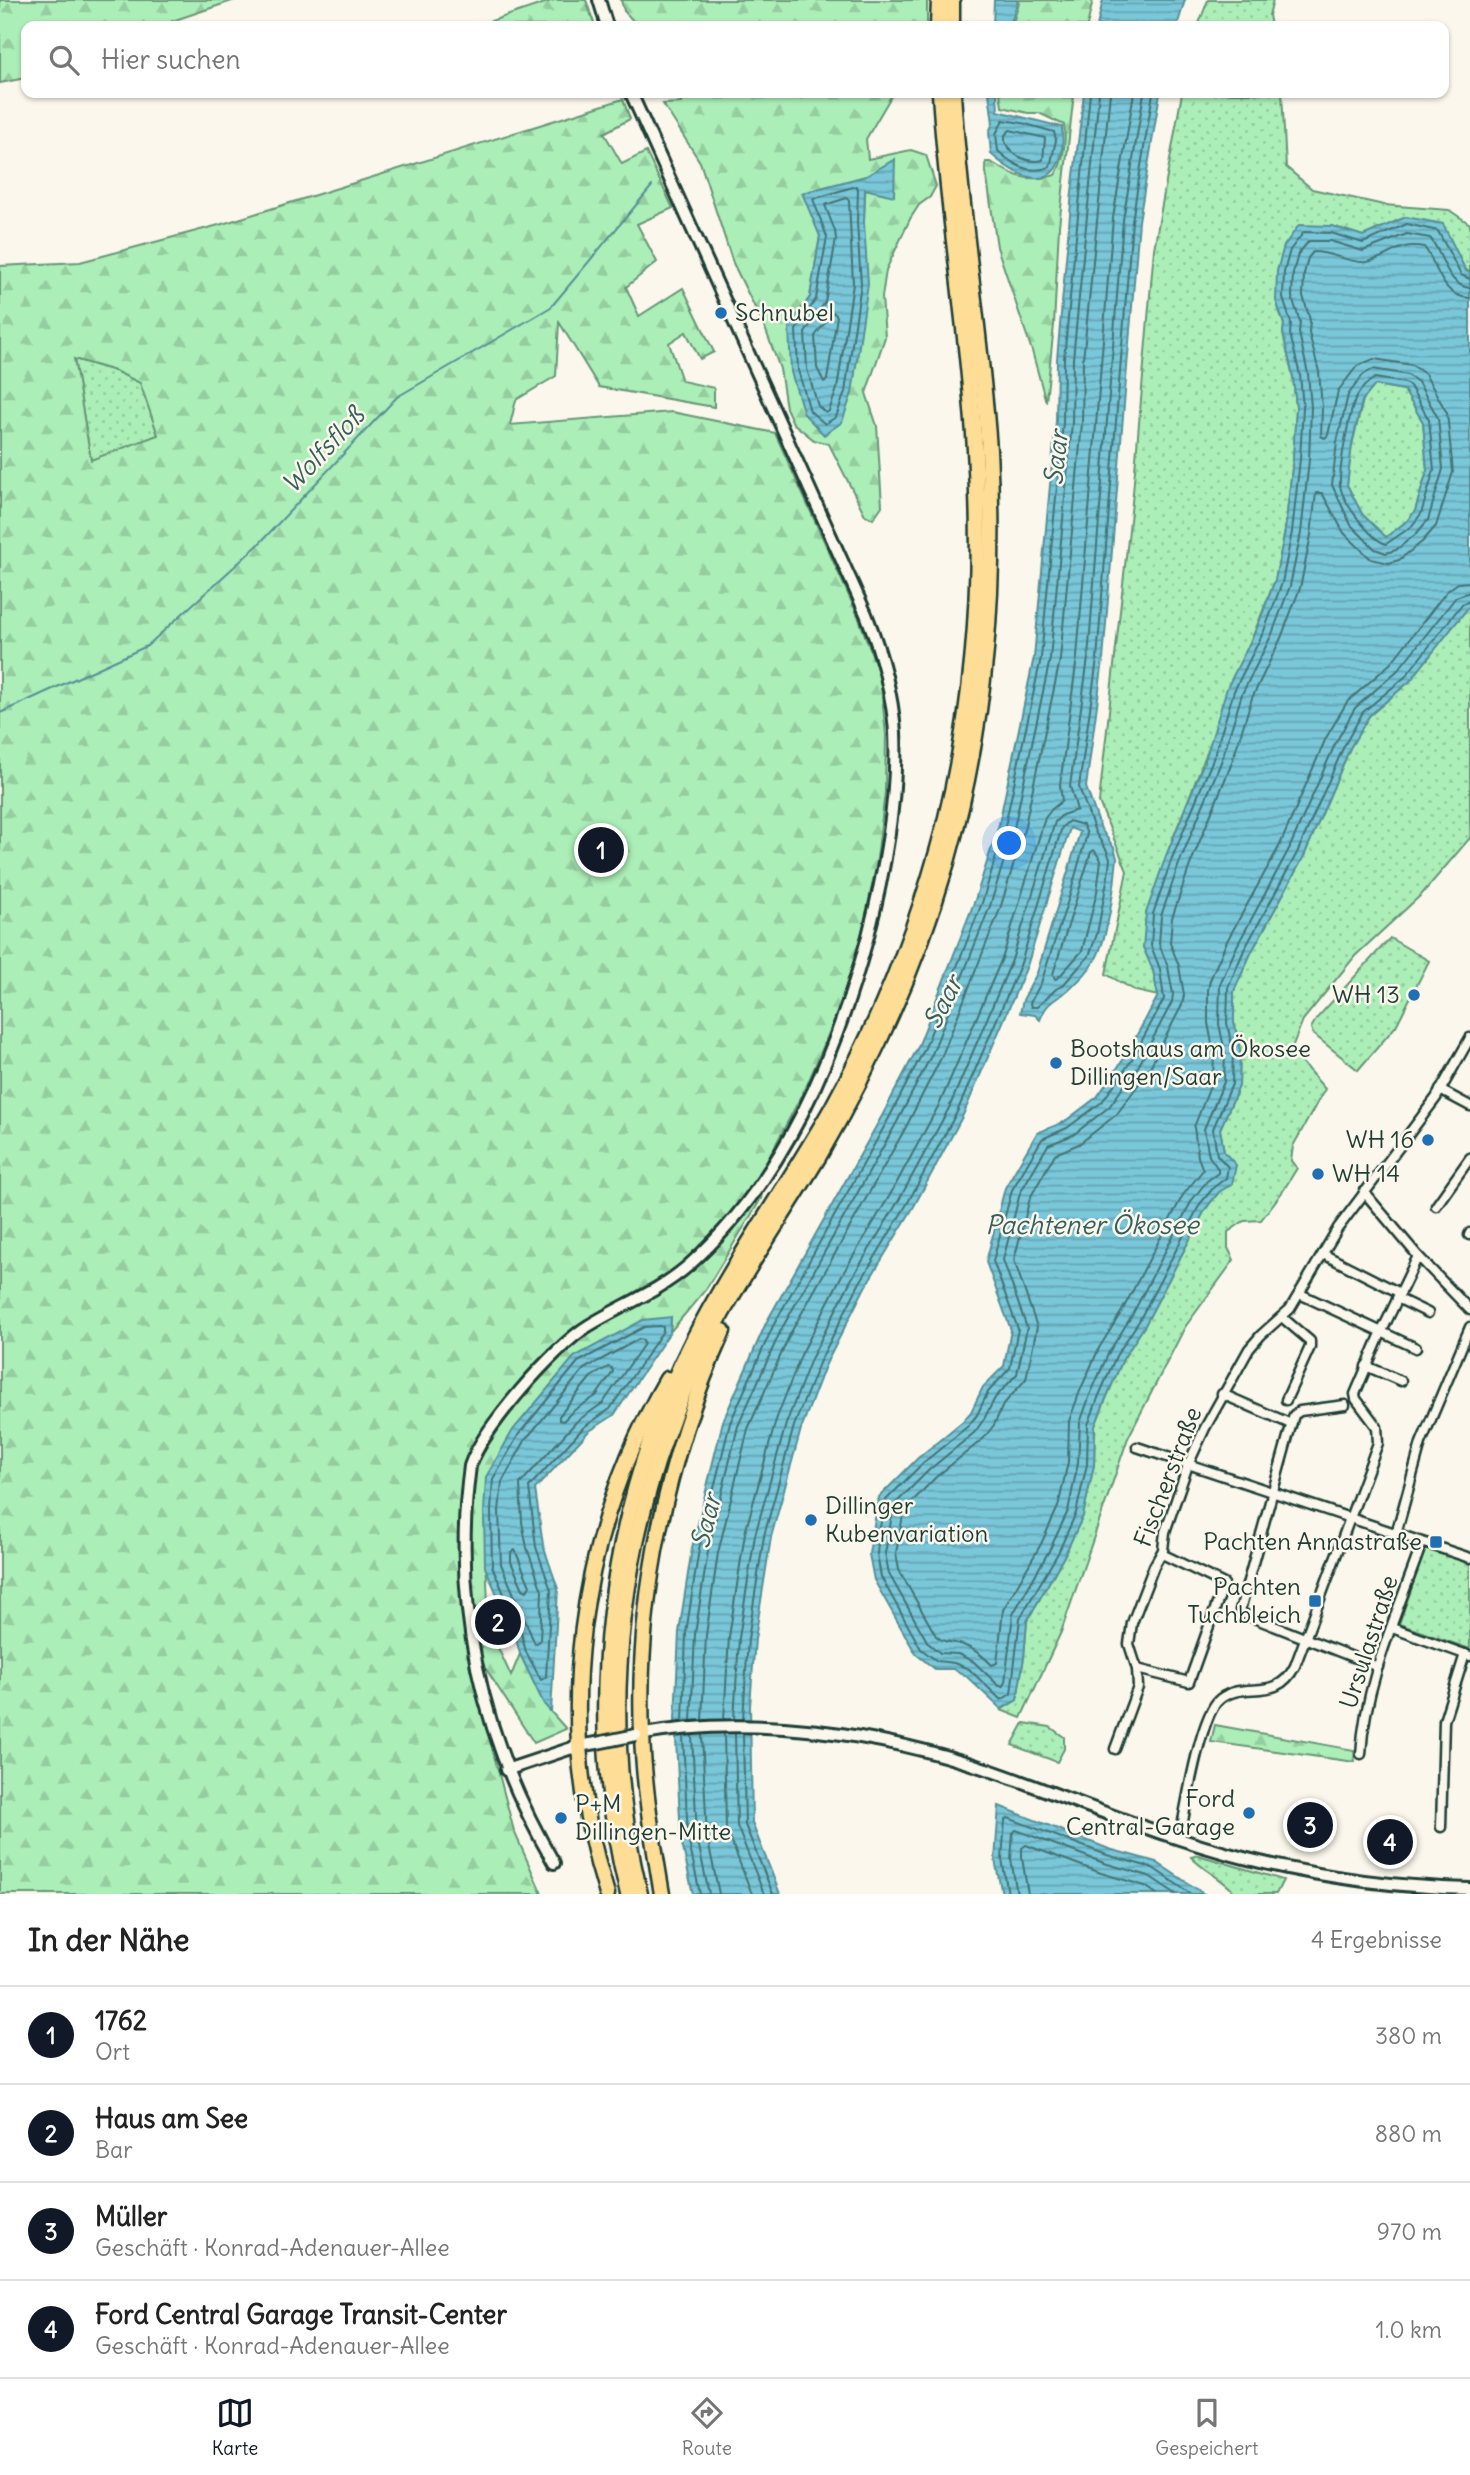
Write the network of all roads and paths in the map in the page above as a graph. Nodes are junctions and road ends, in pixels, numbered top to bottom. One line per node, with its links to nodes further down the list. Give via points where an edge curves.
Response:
1 (599, 0): 4 (main road)
2 (939, 0): 5 (highway)
3 (952, 0): 6 (highway)
4 (605, 21)
5 (938, 21)
6 (952, 21)
7 (633, 98): 53 (main road, via 877,642 892,702 893,793 887,851 846,1012 820,1077 774,1163 727,1226 689,1265 568,1342 498,1418 474,1454 466,1493 467,1609 477,1671)
8 (940, 98): 10 (highway, via 949,212)
9 (953, 98): 10 (highway, via 985,405)
10 (984, 495): 11 (highway)
11 (985, 532): 20 (highway, via 987,648 976,736 957,826 926,930 886,1029 844,1111); 22 (highway, via 963,734 944,823 914,926 874,1024 833,1105)
12 (1470, 1038): 13 (street, Fischerstraße)
13 (1440, 1090): 14 (street); 16 (street, Fischerstraße)
14 (1470, 1106)
15 (1470, 1158): 17 (street)
16 (1364, 1192): 18 (street, Fischerstraße); 19 (street)
17 (1436, 1206)
18 (1323, 1254): 21 (street, Fischerstraße); 23 (street)
19 (1418, 1256): 23 (street); 24 (street)
20 (740, 1283): 49 (highway, via 680,1444 660,1526 645,1624); 60 (highway, via 702,1352 666,1438 644,1507 625,1598 618,1680 620,1770)
21 (1300, 1294): 26 (street, Fischerstraße); 28 (street)
22 (718, 1295): 50 (highway, via 657,1397 608,1512 580,1638); 59 (highway, via 676,1377 650,1446 632,1504 613,1596 605,1680 607,1771)
23 (1399, 1295): 25 (street); 28 (street)
24 (1470, 1310)
25 (1428, 1313)
26 (1283, 1318): 32 (street, Fischerstraße, via 1261,1335); 33 (street, via 1310,1341)
27 (1470, 1327): 40 (street, via 1421,1443)
28 (1382, 1331): 29 (street); 30 (street)
29 (1416, 1348)
30 (1366, 1366): 31 (street); 39 (street, via 1355,1394 1379,1434)
31 (1401, 1381)
32 (1222, 1394): 35 (street); 37 (street, Fischerstraße)
33 (1286, 1400)
34 (1345, 1405): 35 (street, via 1300,1411)
35 (1291, 1424): 38 (street)
36 (1137, 1447): 37 (street)
37 (1188, 1465): 38 (street); 42 (street, Fischerstraße)
38 (1272, 1493): 39 (street); 45 (street, via 1241,1613)
39 (1351, 1519): 40 (street); 45 (street)
40 (1396, 1534): 41 (street)
41 (1422, 1543): 43 (street); 44 (street, Ursulastraße)
42 (1162, 1554): 48 (street, Fischerstraße, via 1130,1633); 48 (street, via 1224,1584 1189,1682)
43 (1470, 1558)
44 (1392, 1628): 46 (street); 47 (street, Ursulastraße)
45 (1306, 1640): 47 (street); 55 (street, via 1292,1674 1282,1684 1228,1695 1215,1704 1199,1749)
46 (1468, 1655): 54 (street, via 1444,1721)
47 (1378, 1667): 52 (street, Ursulastraße)
48 (1137, 1669): 51 (street, Fischerstraße, via 1138,1687)
49 (642, 1734): 50 (main road, bridge); 55 (main road, via 766,1728 853,1737 986,1769); 61 (highway)
50 (579, 1746): 53 (main road); 58 (highway, via 586,1806)
51 (1115, 1749)
52 (1361, 1754)
53 (506, 1770): 56 (main road)
54 (1441, 1828)
55 (1180, 1838): 57 (main road, via 1244,1858 1344,1878)
56 (554, 1863)
57 (1470, 1889)
58 (607, 1894)
59 (628, 1894)
60 (640, 1894)
61 (662, 1894)

